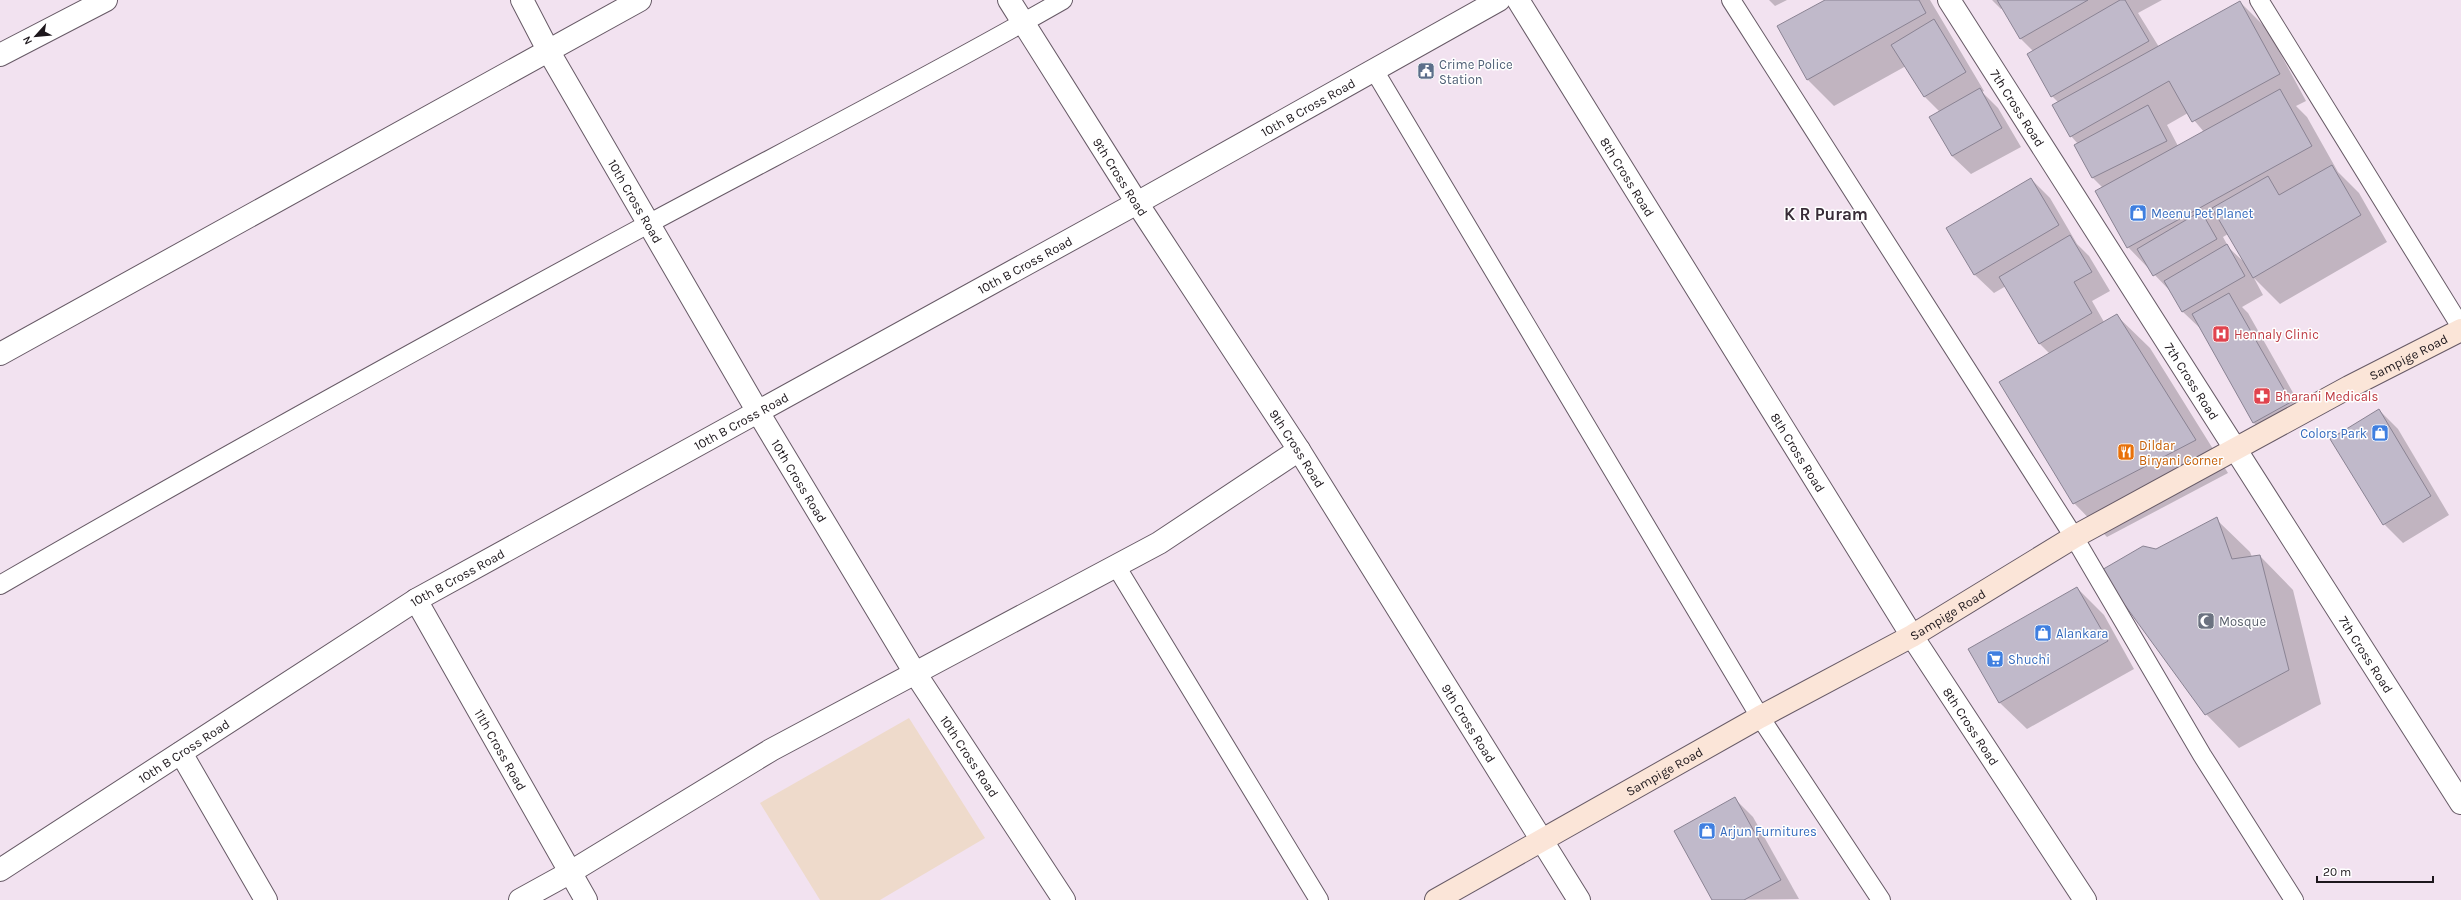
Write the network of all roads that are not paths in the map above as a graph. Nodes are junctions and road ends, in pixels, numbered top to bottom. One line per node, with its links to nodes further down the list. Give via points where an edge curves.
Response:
1 (106, 0): 13 (street)
2 (522, 0): 12 (street, 10th Cross Road)
3 (640, 0): 12 (street)
4 (1009, 0): 11 (street, 9th Cross Road)
5 (1063, 0): 11 (lane)
6 (1499, 0): 14 (street, 10th B Cross Road)
7 (1518, 0): 27 (street, 8th Cross Road)
8 (1731, 0): 23 (lane)
9 (1949, 0): 22 (street, 7th Cross Road)
10 (2258, 0): 17 (lane)
11 (1022, 23): 15 (street, 9th Cross Road); 16 (lane, via 954,62)
12 (549, 52): 16 (street, 10th Cross Road); 19 (street)
13 (0, 55)
14 (1374, 70): 15 (street, 10th B Cross Road); 29 (lane)
15 (1137, 203): 20 (street, 10th B Cross Road); 21 (street, 9th Cross Road)
16 (650, 223): 20 (street, 10th Cross Road); 25 (lane, via 119,516)
17 (2461, 327)
18 (2461, 330): 22 (street, Sampige Road, via 2349,387)
19 (0, 354)
20 (758, 412): 26 (street, 10th B Cross Road); 28 (street, 10th Cross Road)
21 (1299, 450): 24 (street, via 1159,543); 32 (street, 9th Cross Road)
22 (2235, 450): 23 (street, Sampige Road); 31 (street, 7th Cross Road)
23 (2074, 537): 27 (street, Sampige Road); 44 (lane, via 2202,755)
24 (1116, 566): 28 (street); 39 (lane)
25 (0, 585)
26 (416, 600): 30 (street, 10th B Cross Road); 34 (street, 11th Cross Road)
27 (1912, 636): 29 (street, Sampige Road); 43 (street, 8th Cross Road)
28 (915, 673): 34 (street, via 771,750); 38 (street, 10th Cross Road)
29 (1760, 717): 32 (street, Sampige Road); 42 (lane)
30 (181, 753): 33 (street, 10th B Cross Road); 35 (street)
31 (2461, 803)
32 (1540, 840): 40 (street, Sampige Road); 41 (street, 9th Cross Road)
33 (0, 870)
34 (569, 873): 36 (street); 37 (street, 11th Cross Road)
35 (266, 900)
36 (520, 900)
37 (586, 900)
38 (1064, 900)
39 (1319, 900)
40 (1436, 900)
41 (1579, 900)
42 (1881, 900)
43 (2085, 900)
44 (2294, 900)

